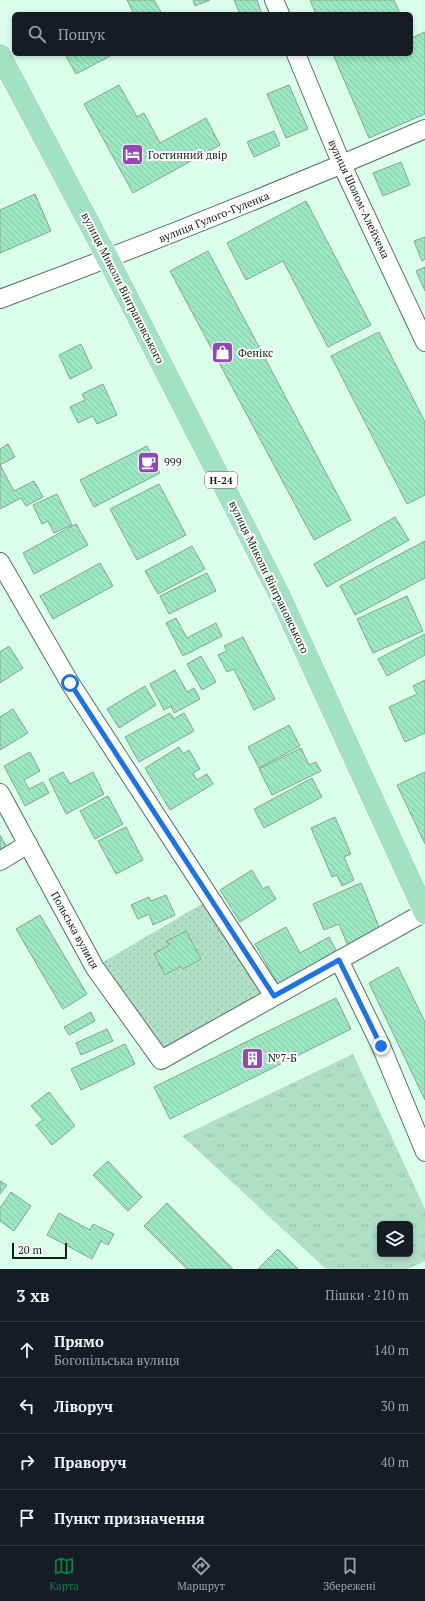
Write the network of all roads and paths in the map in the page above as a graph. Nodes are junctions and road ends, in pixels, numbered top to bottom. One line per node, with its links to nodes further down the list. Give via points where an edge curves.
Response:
1 (274, 0): 2 (street)
2 (279, 12)
3 (0, 55): 7 (main road, вулиця Миколи Вінграновського / Н-24)
4 (297, 56): 6 (street, вулиця Шолом-Алейхема)
5 (425, 129): 6 (street, вулиця Гулого-Гуленка)
6 (342, 165): 7 (street, вулиця Гулого-Гуленка); 9 (street, вулиця Шолом-Алейхема)
7 (108, 259): 8 (street, вулиця Гулого-Гуленка); 14 (main road, вулиця Миколи Вінграновського / Н-24, via 279,594)
8 (0, 299)
9 (425, 342)
10 (0, 562): 16 (street, via 70,683)
11 (0, 793): 12 (street, Польська вулиця)
12 (28, 844): 13 (street); 16 (street, Польська вулиця, via 95,968 161,1060)
13 (0, 861)
14 (425, 913): 15 (street)
15 (339, 960): 16 (street); 17 (street, via 381,1046)
16 (274, 996)
17 (425, 1152)

